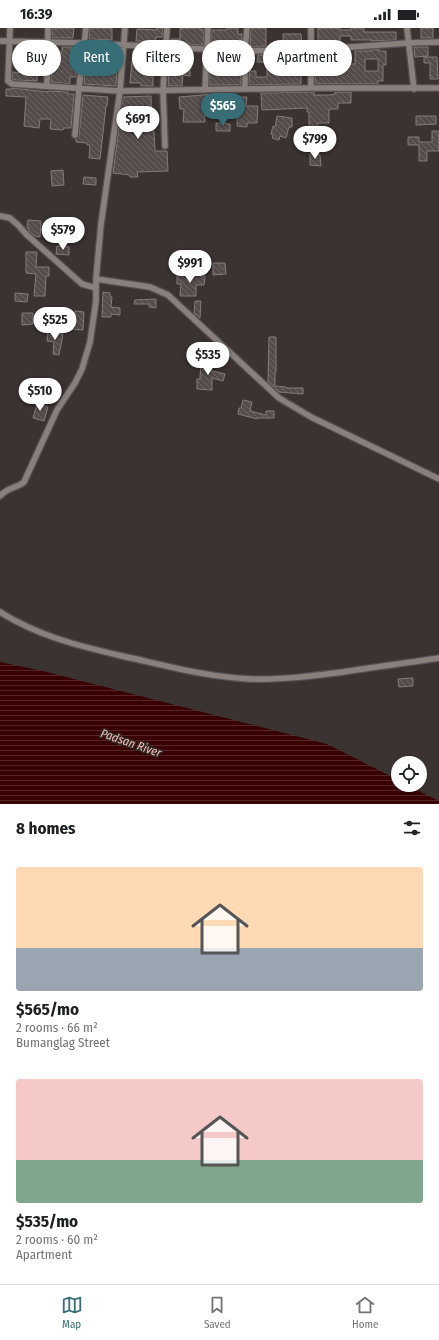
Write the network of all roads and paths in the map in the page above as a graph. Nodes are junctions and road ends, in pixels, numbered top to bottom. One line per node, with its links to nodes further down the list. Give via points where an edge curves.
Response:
1 (10, 28): 17 (street)
2 (48, 28): 10 (street)
3 (86, 28): 11 (street)
4 (125, 28): 20 (street)
5 (167, 28): 12 (street)
6 (208, 28): 13 (street)
7 (247, 28): 14 (street)
8 (311, 28): 15 (street)
9 (407, 28): 18 (street)
10 (48, 40)
11 (85, 40)
12 (166, 40)
13 (207, 40)
14 (246, 40)
15 (310, 40)
16 (0, 41): 17 (street)
17 (10, 42): 30 (street, via 8,81 12,84)
18 (408, 42): 19 (street); 22 (street); 33 (street)
19 (439, 42)
20 (124, 45): 21 (street)
21 (132, 46)
22 (352, 47)
23 (47, 76): 30 (street)
24 (81, 76): 31 (street)
25 (121, 76): 37 (street)
26 (164, 76): 38 (street)
27 (205, 76): 36 (street)
28 (245, 76): 35 (street)
29 (311, 76): 32 (street)
30 (47, 86): 31 (street)
31 (79, 88): 37 (street); 39 (street)
32 (311, 88): 33 (street); 35 (street)
33 (414, 88): 34 (street)
34 (439, 88)
35 (245, 89): 36 (street)
36 (205, 90): 38 (street)
37 (120, 91): 38 (street); 42 (street, via 101,224)
38 (163, 91): 40 (street)
39 (75, 135)
40 (165, 146)
41 (0, 216): 43 (street, via 10,218 82,284)
42 (96, 279): 43 (street); 44 (street, via 150,287 168,295 279,398 311,417)
43 (96, 288): 45 (street, via 90,342 82,369 57,410 24,482 6,490)
44 (439, 480)
45 (0, 496)
46 (0, 612): 47 (street, via 49,637 84,647 187,671 250,679 309,676)
47 (439, 658)

